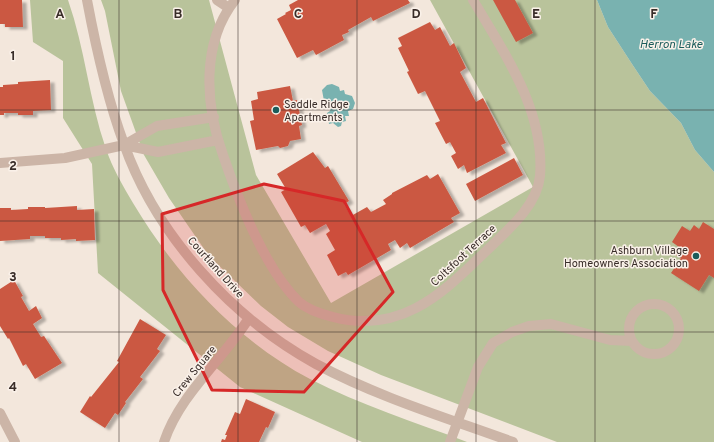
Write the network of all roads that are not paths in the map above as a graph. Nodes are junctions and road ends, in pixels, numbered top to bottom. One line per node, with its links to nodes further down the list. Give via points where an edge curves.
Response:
1 (86, 0): 7 (street, Courtland Drive, via 100,66)
2 (217, 0): 4 (street, Coltsfoot Terrace)
3 (473, 0): 6 (street, Coltsfoot Terrace, via 514,70 529,104 538,134 540,178 527,207 497,240 452,284 436,297 411,311 374,321 353,321 315,312 300,303 288,289 251,225 236,192)
4 (232, 4): 5 (street, Coltsfoot Terrace, via 216,33 210,59)
5 (214, 117): 6 (street, Coltsfoot Terrace); 7 (street, via 157,126)
6 (218, 140): 7 (street, via 158,152)
7 (124, 145): 8 (street, via 65,158); 9 (street, Courtland Drive, via 159,215 184,250 219,291)
8 (0, 163)
9 (248, 318): 12 (street, Courtland Drive, via 292,349 338,375); 14 (street, Crew Square, via 235,340 178,410)
10 (632, 340): 10 (street, via 640,349 651,353 662,352 674,345 679,334 677,317 662,305 642,307 634,315 629,328); 12 (street, via 610,340 551,324 529,326 512,332 493,343 478,367)
11 (0, 413): 13 (street)
12 (458, 422): 15 (street); 16 (street, Courtland Drive)
13 (15, 442)
14 (164, 442)
15 (450, 442)
16 (513, 442)

